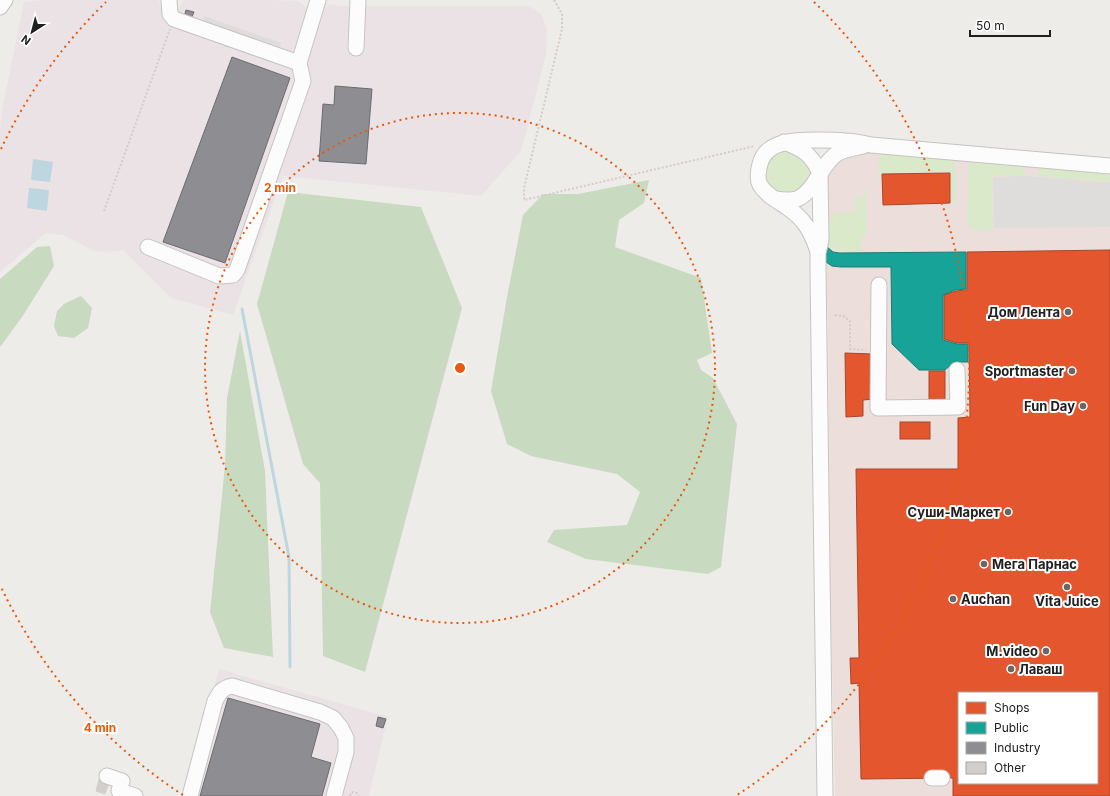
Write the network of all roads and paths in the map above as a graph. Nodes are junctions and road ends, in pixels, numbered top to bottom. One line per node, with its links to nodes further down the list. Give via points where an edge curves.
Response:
1 (5, 0): 6 (street)
2 (169, 0): 7 (street, via 170,14)
3 (318, 0): 9 (street)
4 (358, 0): 8 (street)
5 (554, 0): 10 (path, via 562,14 562,29 524,188 524,200 760,145)
6 (0, 7)
7 (174, 19): 9 (street); 15 (path)
8 (356, 48)
9 (299, 63): 16 (street, via 304,81 237,270 233,275 219,276)
10 (779, 144): 11 (street, via 796,140 844,141); 13 (street, via 806,152); 14 (street, via 767,152 760,161 758,172 760,183 766,193)
11 (871, 145): 12 (street); 13 (street, via 838,153)
12 (1110, 166)
13 (820, 172): 14 (street, via 805,194 787,200); 17 (street)
14 (775, 199): 17 (street, via 800,217 809,229)
15 (104, 211)
16 (148, 247)
17 (818, 253): 28 (street)
18 (879, 285): 20 (street)
19 (835, 314): 20 (path, via 850,321 850,350)
20 (878, 350): 21 (street, via 878,408 958,407)
21 (957, 370)
22 (107, 776): 23 (street, via 122,781 119,791)
23 (135, 796)
24 (190, 796): 25 (street, via 215,701 219,693 232,686 333,718 346,738 346,752)
25 (334, 796)
26 (350, 796): 27 (path, via 353,792)
27 (358, 796)
28 (825, 796)

